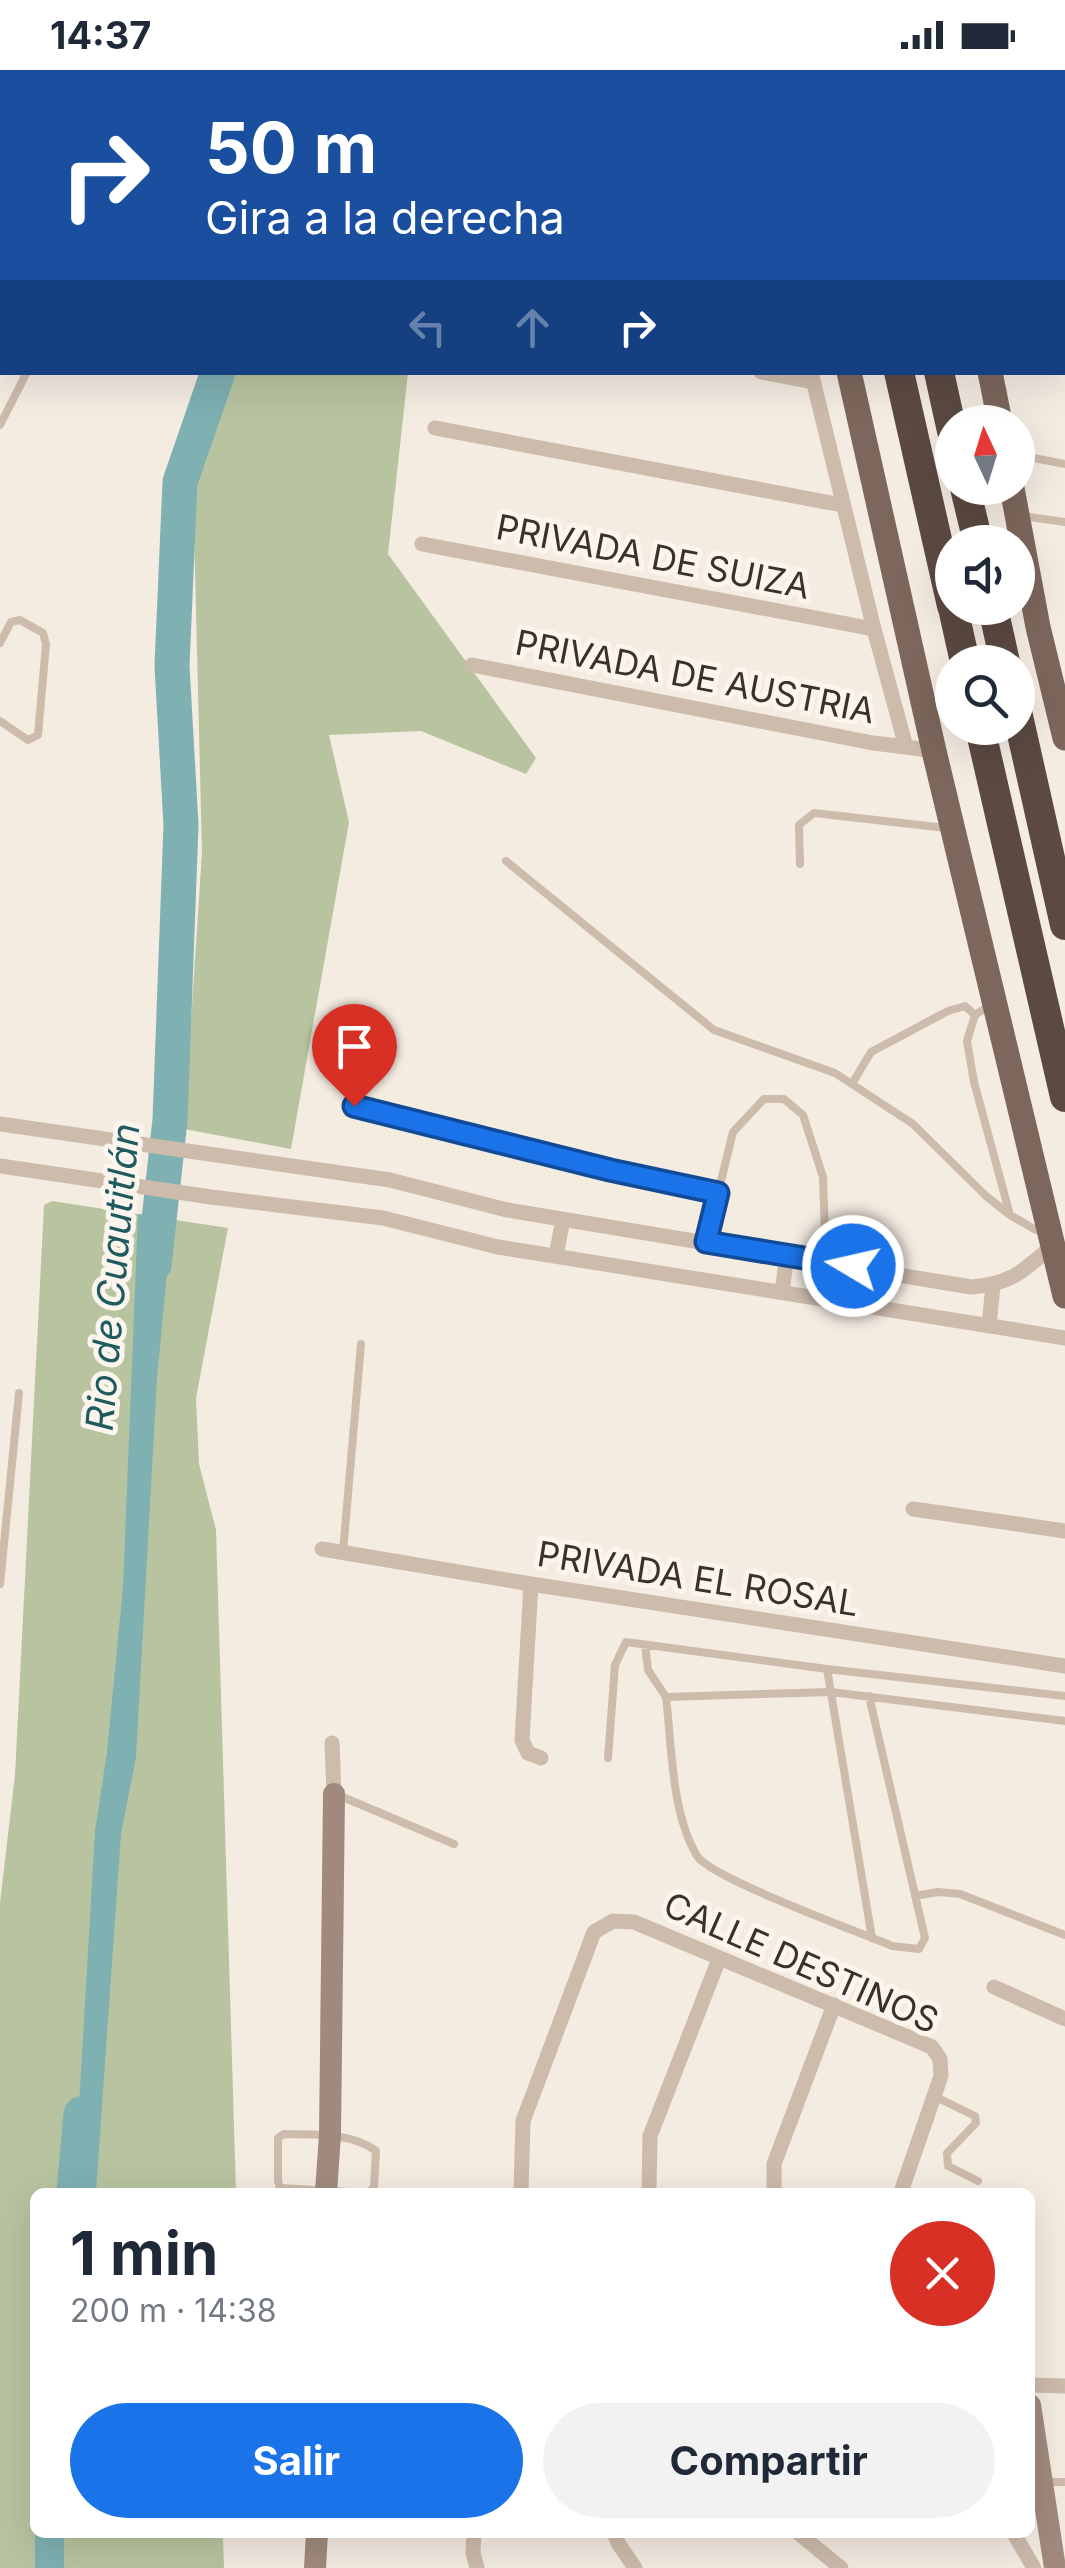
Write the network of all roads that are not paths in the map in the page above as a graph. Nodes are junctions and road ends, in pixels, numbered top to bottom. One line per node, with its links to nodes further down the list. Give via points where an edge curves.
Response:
1 (25, 375): 9 (lane)
2 (850, 375): 27 (main road)
3 (900, 375): 17 (highway)
4 (940, 375): 7 (highway)
5 (991, 375): 8 (main road)
6 (812, 377): 13 (street)
7 (946, 405)
8 (997, 405)
9 (0, 425)
10 (435, 428): 13 (street)
11 (1035, 458): 12 (lane)
12 (1065, 464)
13 (842, 505): 19 (street)
14 (1015, 505): 15 (main road)
15 (1017, 516): 16 (lane); 23 (main road)
16 (1065, 522)
17 (935, 529)
18 (422, 544): 19 (street, PRIVADA DE SUIZA)
19 (874, 629): 26 (street)
20 (0, 643): 22 (lane, via 11,622 20,620 44,632 46,644 38,734 28,740)
21 (472, 665): 26 (street, PRIVADA DE AUSTRIA)
22 (0, 721)
23 (1065, 738)
24 (984, 745): 34 (highway)
25 (1025, 745): 31 (highway)
26 (906, 747): 27 (street, PRIVADA DE AUSTRIA)
27 (934, 752): 28 (main road)
28 (952, 828): 30 (lane, via 814,813 799,825); 32 (main road)
29 (506, 862): 33 (lane, via 714,1030)
30 (800, 864)
31 (1065, 925)
32 (984, 1008): 33 (lane, via 948,1011 871,1052); 39 (lane, via 967,1041); 41 (main road)
33 (852, 1084): 39 (lane, via 913,1124)
34 (1065, 1097)
35 (354, 1106): 38 (lane)
36 (0, 1124): 40 (street, via 390,1180)
37 (0, 1166): 43 (street, via 383,1218)
38 (718, 1193): 42 (lane); 45 (lane, via 733,1132 764,1099 784,1099 803,1116 823,1177)
39 (1010, 1215): 41 (lane)
40 (563, 1219): 42 (street); 43 (street)
41 (1051, 1239): 47 (street, via 1017,1277); 49 (main road)
42 (706, 1242): 44 (street)
43 (556, 1256): 48 (street)
44 (787, 1256): 45 (street); 48 (street)
45 (826, 1261): 46 (street)
46 (853, 1266): 47 (street); 50 (street)
47 (994, 1286): 51 (street)
48 (782, 1291): 50 (street)
49 (1065, 1296)
50 (848, 1304): 51 (street)
51 (989, 1326): 52 (street)
52 (1065, 1338)
53 (361, 1344): 58 (lane)
54 (19, 1394): 59 (lane)
55 (912, 1509): 56 (street)
56 (1065, 1530)
57 (322, 1548): 58 (street, PRIVADA EL ROSAL)
58 (342, 1552): 60 (street, PRIVADA EL ROSAL)
59 (0, 1584)
60 (531, 1584): 62 (street, PRIVADA EL ROSAL); 70 (street, via 522,1740 528,1753)
61 (645, 1645): 63 (lane); 67 (lane, via 648,1670); 71 (lane, via 626,1642 615,1666)
62 (1065, 1666)
63 (827, 1669): 64 (lane); 66 (lane)
64 (830, 1692): 65 (lane); 67 (lane); 76 (lane)
65 (869, 1696): 68 (lane); 74 (lane)
66 (1065, 1696)
67 (666, 1698): 76 (lane, via 679,1812 699,1859)
68 (1065, 1721)
69 (332, 1743): 72 (street)
70 (541, 1758)
71 (608, 1758)
72 (334, 1794): 73 (lane); 82 (street)
73 (454, 1844)
74 (915, 1896): 75 (lane, via 960,1894); 76 (lane, via 924,1938 919,1949)
75 (1065, 1935)
76 (872, 1938)
77 (718, 1959): 79 (street, CALLE DESTINOS); 87 (street, CALLE DESTINOS, via 634,1922 613,1921 594,1932 523,2120); 88 (street, via 650,2136)
78 (994, 1987): 80 (street)
79 (834, 2006): 81 (street, CALLE DESTINOS, via 932,2047 942,2076); 89 (street, via 774,2164)
80 (1065, 2019)
81 (934, 2096): 83 (lane, via 975,2116 976,2123 947,2152 948,2166); 90 (street, CALLE DESTINOS)
82 (330, 2135): 84 (lane, via 278,2138); 85 (street); 86 (lane, via 376,2151)
83 (978, 2181)
84 (280, 2188)
85 (334, 2188)
86 (373, 2188)
87 (521, 2188)
88 (649, 2188)
89 (774, 2188)
90 (902, 2188)
91 (1035, 2385): 92 (street)
92 (1065, 2386)
93 (1035, 2421): 94 (street)
94 (1054, 2482): 105 (street)
95 (317, 2538): 100 (street)
96 (474, 2538): 101 (street)
97 (616, 2538): 102 (street)
98 (804, 2538): 103 (street)
99 (1017, 2538): 104 (street)
100 (315, 2568)
101 (477, 2568)
102 (635, 2568)
103 (841, 2568)
104 (1034, 2568)
105 (1056, 2568)

